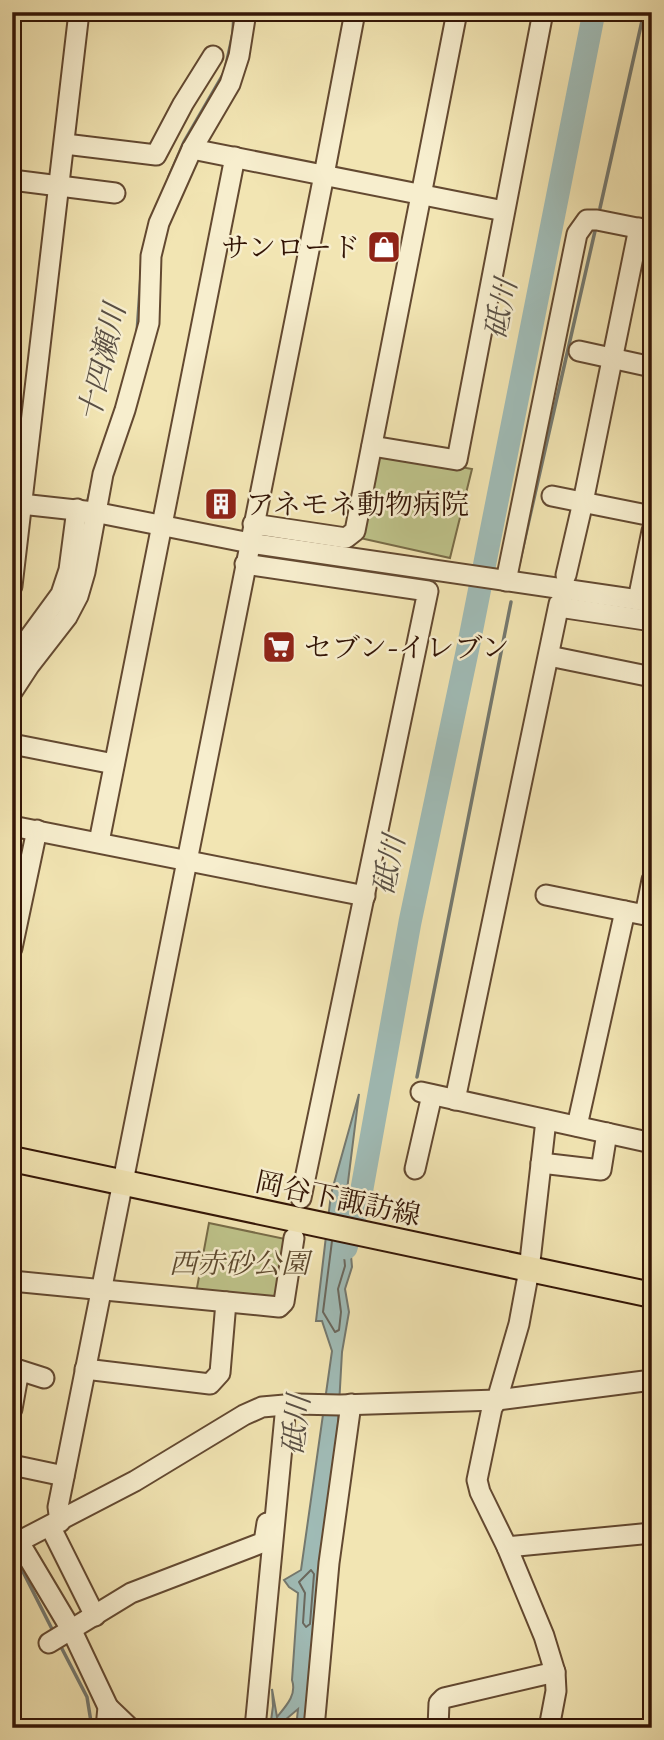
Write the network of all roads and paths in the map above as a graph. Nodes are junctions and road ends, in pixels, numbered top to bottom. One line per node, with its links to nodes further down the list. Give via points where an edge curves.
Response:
1 (79, 12): 7 (street)
2 (246, 12): 8 (street, via 230,84)
3 (355, 12): 10 (street)
4 (457, 12): 14 (street)
5 (543, 12): 15 (street)
6 (213, 57): 7 (street, via 156,155)
7 (65, 144): 12 (street)
8 (192, 149): 9 (street); 24 (street, via 159,223 150,256 149,323 125,410)
9 (235, 157): 10 (street); 26 (street)
10 (324, 175): 14 (street); 28 (street)
11 (12, 180): 12 (street)
12 (60, 186): 13 (street); 23 (street)
13 (115, 192)
14 (422, 194): 15 (street); 20 (street)
15 (504, 211): 20 (street, via 457,460)
16 (645, 229): 18 (street); 31 (street, via 587,220 577,234)
17 (579, 351): 18 (street)
18 (613, 360): 19 (street); 22 (street)
19 (652, 367)
20 (372, 446): 28 (street, via 355,531 346,538)
21 (552, 496): 22 (street)
22 (583, 502): 25 (street); 30 (street)
23 (18, 503): 24 (street); 32 (street)
24 (85, 511): 26 (street); 36 (street, via 61,594); 38 (street, via 85,572 78,596)
25 (652, 516)
26 (163, 525): 28 (street); 40 (street)
27 (652, 531): 33 (street)
28 (251, 533): 29 (street); 31 (street)
29 (245, 564): 44 (street); 47 (street, via 428,591)
30 (566, 575)
31 (503, 581): 33 (street)
32 (12, 586)
33 (645, 601)
34 (652, 621): 35 (street, via 559,606)
35 (549, 656): 37 (street); 52 (street)
36 (12, 661)
37 (652, 677)
38 (12, 692)
39 (12, 744): 40 (street)
40 (114, 764): 43 (street)
41 (12, 825): 42 (street)
42 (37, 830): 43 (street); 48 (street)
43 (99, 842): 44 (street)
44 (188, 861): 47 (street); 60 (street)
45 (652, 880): 50 (street)
46 (546, 894): 49 (street)
47 (365, 896): 61 (street)
48 (16, 907): 51 (street)
49 (625, 911): 50 (street); 54 (street)
50 (648, 916)
51 (12, 948)
52 (455, 1100): 53 (street); 59 (street, via 426,1094)
53 (546, 1120): 54 (street); 58 (street)
54 (577, 1126): 55 (street)
55 (607, 1133): 56 (street); 58 (street, via 601,1170)
56 (652, 1143)
57 (12, 1159): 60 (main road, 岡谷下諏訪線)
58 (541, 1163): 63 (street)
59 (415, 1169)
60 (122, 1183): 63 (main road, 岡谷下諏訪線); 65 (street)
61 (301, 1198)
62 (294, 1238): 67 (street, via 284,1302 279,1307)
63 (529, 1270): 66 (main road, 岡谷下諏訪線); 72 (street)
64 (12, 1281): 65 (street)
65 (101, 1290): 67 (street); 68 (street)
66 (652, 1295)
67 (226, 1302): 68 (street, via 220,1373 210,1384)
68 (86, 1369): 77 (street)
69 (16, 1370): 70 (street); 75 (street)
70 (44, 1378)
71 (652, 1380): 72 (street)
72 (497, 1400): 74 (street); 82 (street, via 477,1480)
73 (291, 1404): 74 (street); 78 (street); 79 (street, via 262,1407 244,1415)
74 (345, 1405): 90 (street)
75 (12, 1409)
76 (12, 1465): 77 (street)
77 (64, 1476): 79 (street)
78 (277, 1505): 83 (street, via 269,1504 264,1542 131,1593); 89 (street)
79 (55, 1524): 81 (street); 83 (street)
80 (652, 1533): 82 (street)
81 (16, 1543): 84 (street)
82 (507, 1547): 85 (street)
83 (95, 1616): 84 (street)
84 (60, 1637): 86 (street)
85 (555, 1672): 91 (street, via 444,1698 439,1703); 92 (street)
86 (108, 1707): 87 (street); 88 (street)
87 (106, 1728)
88 (130, 1728)
89 (255, 1728)
90 (314, 1728)
91 (438, 1728)
92 (549, 1728)

